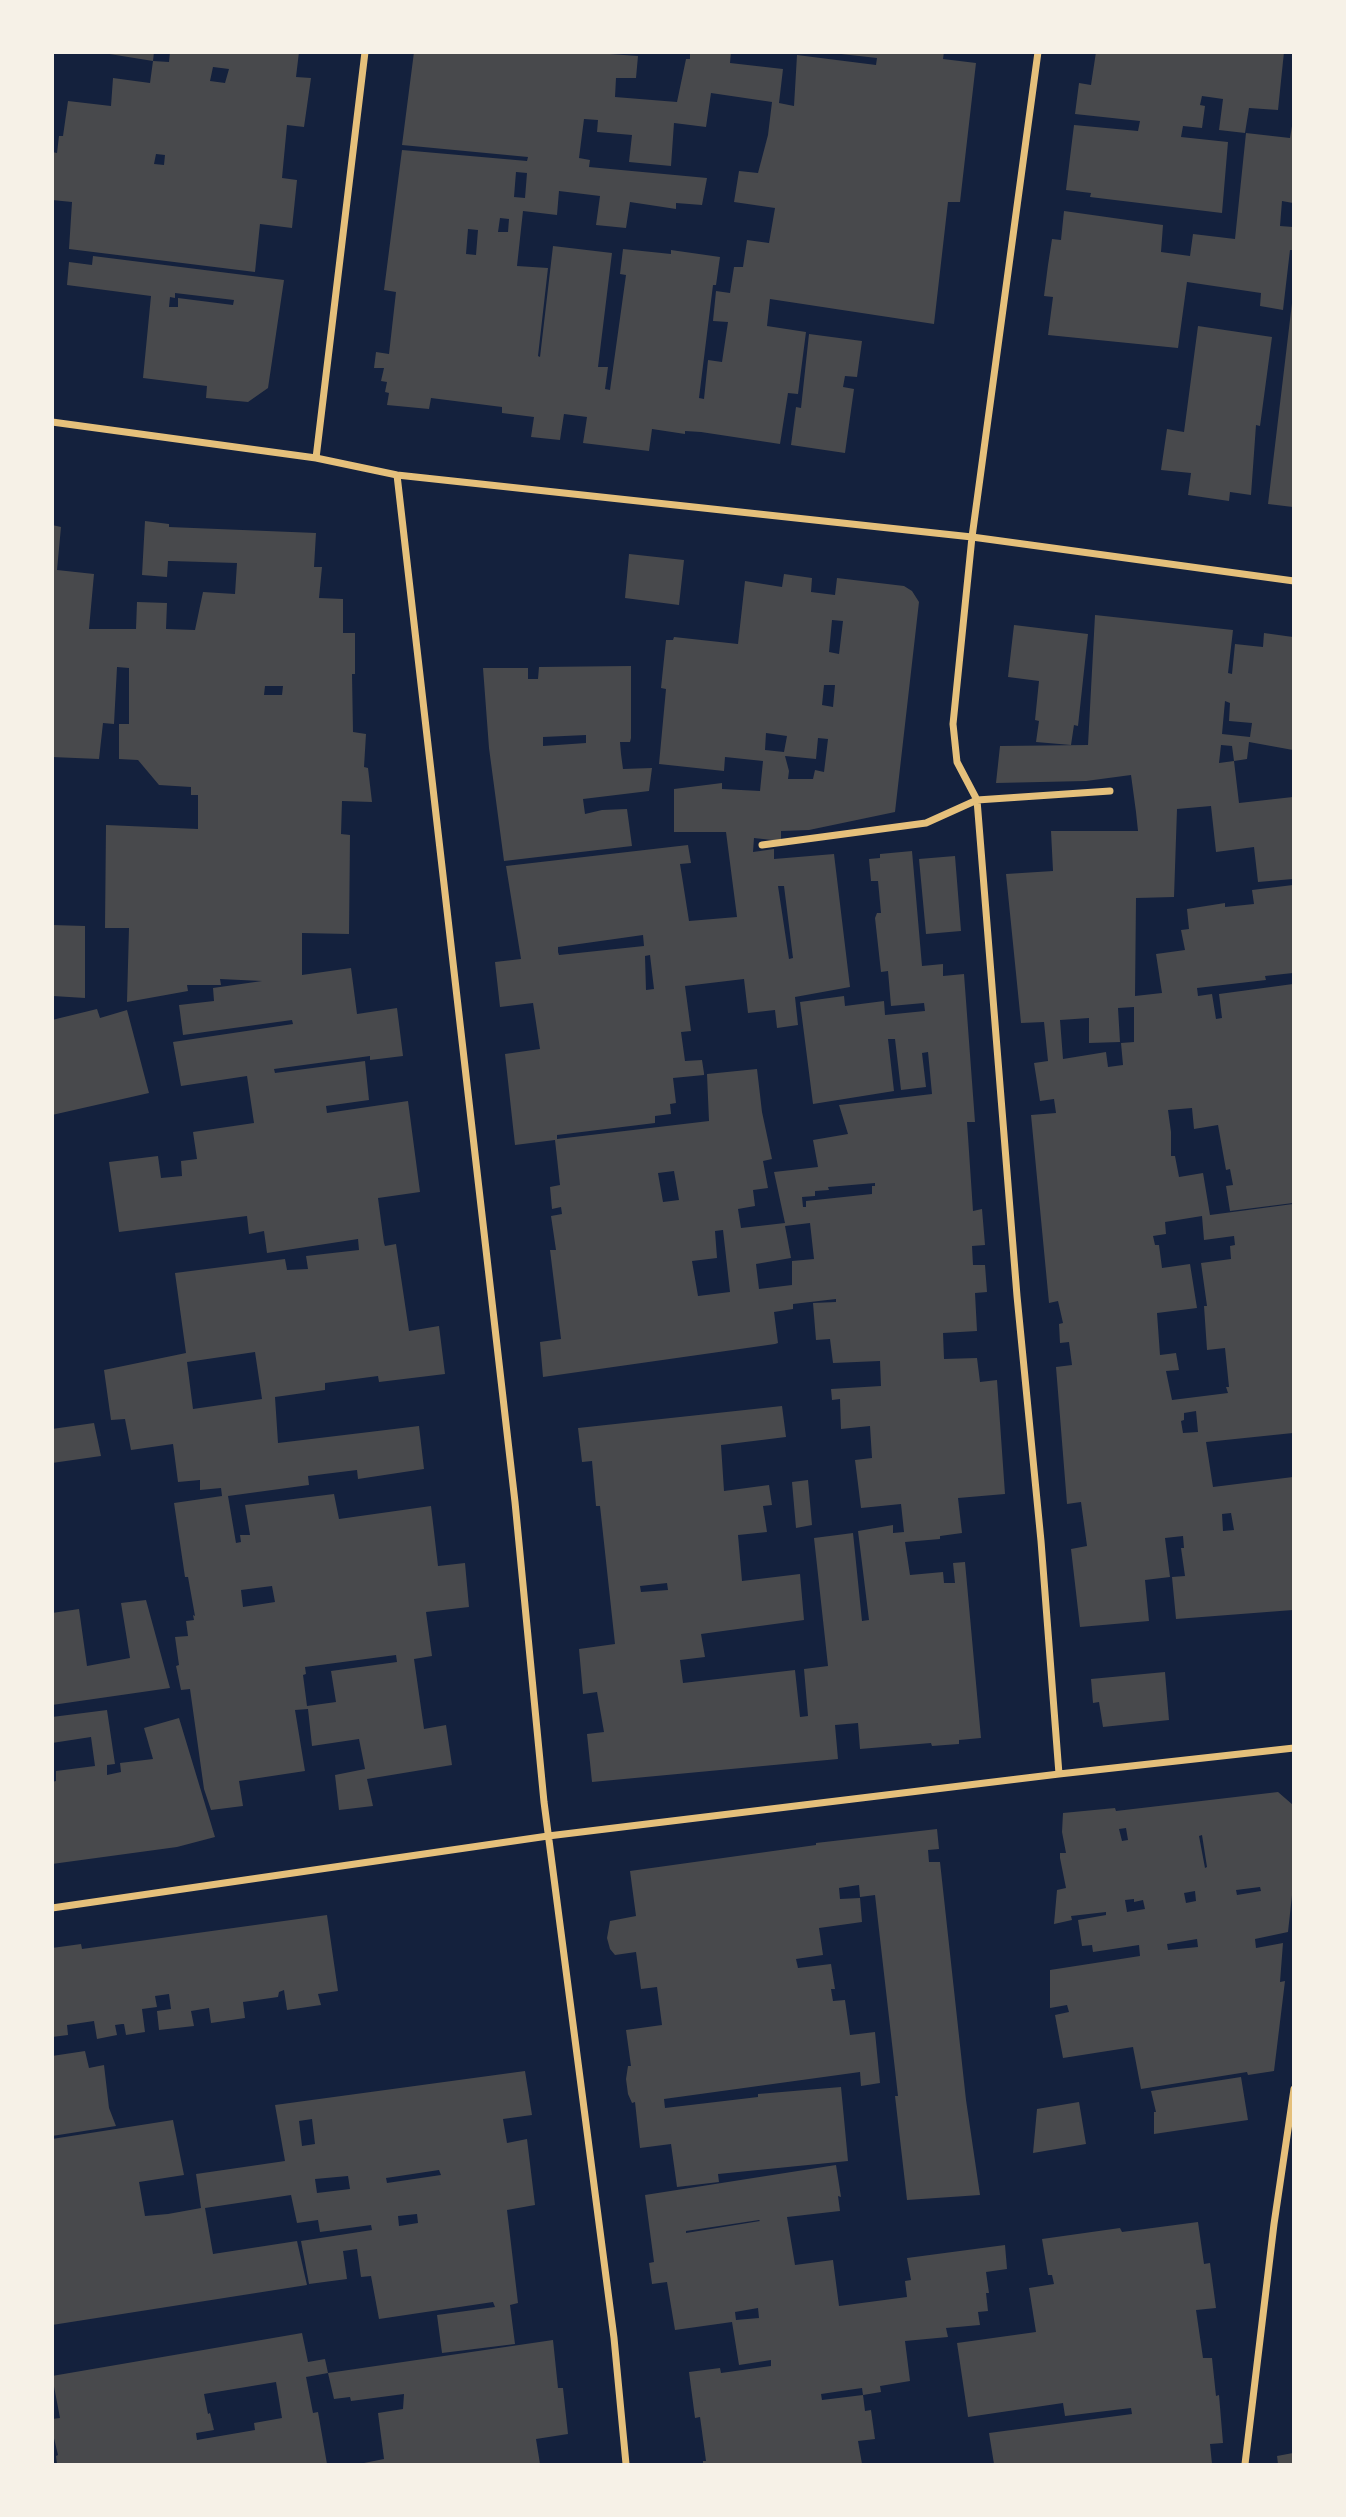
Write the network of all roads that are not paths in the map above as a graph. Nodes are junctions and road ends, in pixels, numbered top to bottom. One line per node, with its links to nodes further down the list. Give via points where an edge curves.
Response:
1 (365, 52): 4 (street)
2 (1038, 52): 6 (street)
3 (52, 422): 4 (street)
4 (316, 458): 5 (street)
5 (397, 474): 6 (street); 13 (street, via 515,1502)
6 (972, 537): 7 (street); 9 (street, via 954,724 957,762)
7 (1293, 581)
8 (1110, 791): 9 (street)
9 (977, 800): 10 (street, via 926,823); 12 (street)
10 (762, 845)
11 (1293, 1748): 12 (street)
12 (1059, 1774): 13 (street)
13 (548, 1836): 14 (street); 16 (street, via 614,2338)
14 (52, 1908)
15 (1293, 2089): 17 (street)
16 (626, 2465)
17 (1245, 2465)

